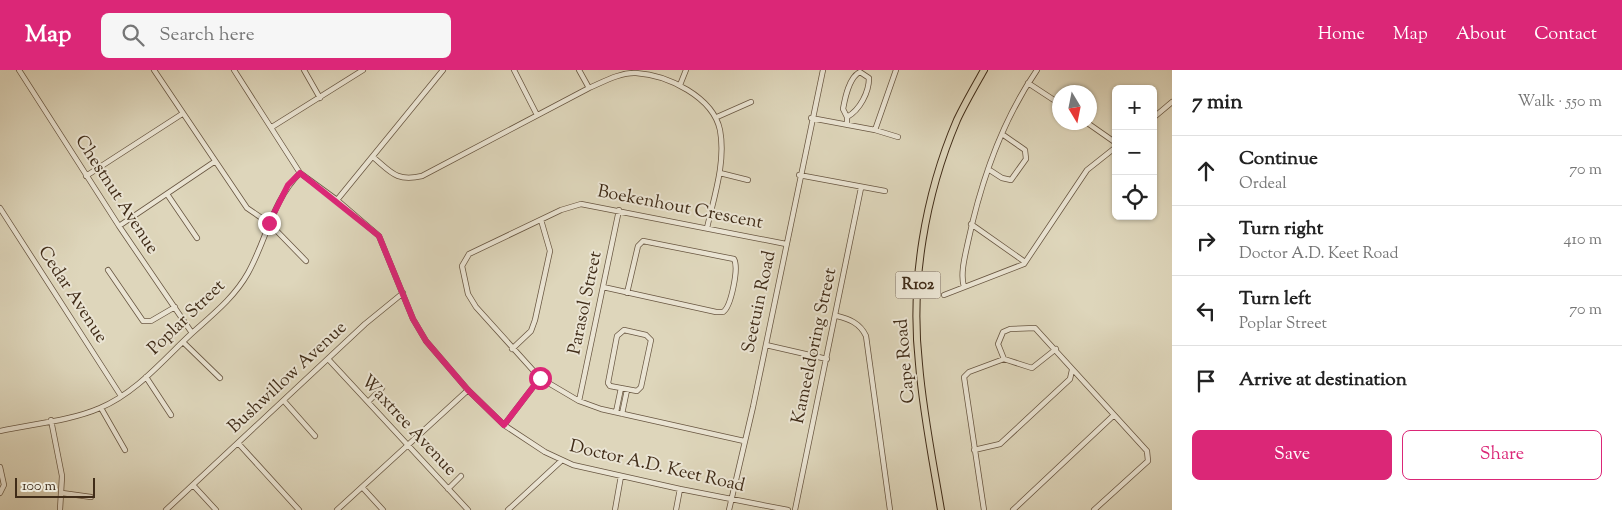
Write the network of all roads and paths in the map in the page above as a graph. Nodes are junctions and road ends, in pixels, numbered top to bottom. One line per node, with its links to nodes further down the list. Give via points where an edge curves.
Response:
1 (19, 70): 42 (street, Chestnut Avenue)
2 (154, 70): 22 (street)
3 (234, 70): 29 (street, Doctor A.D. Keet Road)
4 (304, 70): 18 (street)
5 (363, 70): 18 (street)
6 (443, 70): 36 (street)
7 (514, 70): 23 (street)
8 (579, 70): 17 (street)
9 (686, 70): 16 (street)
10 (823, 70): 27 (street, Seetuin Road)
11 (896, 70): 30 (street)
12 (984, 70): 126 (main road, Cape Road / R102, via 958,119 935,185 919,277 919,365)
13 (1037, 70): 15 (street)
14 (635, 72): 16 (street); 17 (street)
15 (1028, 83): 19 (street); 32 (street)
16 (680, 85): 25 (street)
17 (589, 88): 23 (street)
18 (320, 98): 29 (street)
19 (1052, 99)
20 (752, 102): 25 (street)
21 (1172, 102): 24 (street)
22 (182, 114): 37 (street); 42 (street)
23 (537, 115): 36 (street, via 422,176 394,175)
24 (1157, 115)
25 (716, 117): 40 (street, via 721,149)
26 (848, 117): 26 (street, via 858,109 868,85 869,78 863,74 857,73 852,78 843,106); 28 (street)
27 (811, 118): 28 (street); 41 (street, Seetuin Road)
28 (846, 125): 30 (street)
29 (272, 127): 39 (street, Doctor A.D. Keet Road)
30 (875, 130): 33 (street)
31 (1097, 130): 34 (street)
32 (1002, 134): 38 (street); 38 (street, via 1025,150 1026,159 1011,180)
33 (898, 138)
34 (1112, 140)
35 (1112, 150): 58 (street, via 1087,170)
36 (373, 157): 47 (street)
37 (214, 162): 46 (street); 51 (street, via 247,208)
38 (988, 169): 52 (street)
39 (300, 173): 47 (street, Doctor A.D. Keet Road); 51 (street, Poplar Street, via 288,185)
40 (720, 173): 43 (street); 54 (street)
41 (799, 175): 44 (street); 56 (street, Seetuin Road)
42 (86, 176): 53 (street, Chestnut Avenue)
43 (748, 180)
44 (861, 188): 45 (street); 66 (street, Kameeldoring Street)
45 (885, 191)
46 (167, 194): 53 (street); 55 (street)
47 (337, 200): 62 (street, Doctor A.D. Keet Road, via 379,236)
48 (0, 208): 82 (street, Cedar Avenue)
49 (619, 210): 50 (street, Boekenhout Crescent, via 577,204); 54 (street, Boekenhout Crescent); 60 (street, Parasol Street)
50 (541, 220): 70 (street, via 550,254 532,328); 70 (street, Boekenhout Crescent, via 469,254 462,266 468,294)
51 (269, 223): 57 (street); 67 (street, Poplar Street, via 240,286)
52 (972, 224): 58 (street); 61 (street)
53 (119, 226): 65 (street, Chestnut Avenue)
54 (707, 228): 56 (street, Boekenhout Crescent)
55 (197, 238)
56 (786, 244): 69 (street, Seetuin Road)
57 (306, 261)
58 (1025, 262): 61 (street)
59 (108, 270): 65 (street, via 143,322 152,321)
60 (603, 287): 63 (street); 84 (street, Parasol Street)
61 (964, 287): 64 (street)
62 (403, 293): 73 (street, Bushwillow Avenue, via 365,324); 81 (street, Doctor A.D. Keet Road, via 426,341)
63 (627, 293): 63 (street, via 723,312 728,308 736,261 646,240 638,246)
64 (944, 295)
65 (175, 307): 67 (street, Chestnut Avenue)
66 (837, 316): 72 (street, Kameeldoring Street); 125 (street, via 854,322 866,336)
67 (192, 333): 68 (street, Poplar Street)
68 (183, 342): 76 (street, Poplar Street); 77 (street)
69 (766, 345): 72 (street); 95 (street, Seetuin Road)
70 (512, 349): 78 (street, Boekenhout Crescent)
71 (1056, 349): 74 (street, via 1030,368); 74 (street, via 1034,327 1010,329 1003,332 998,341); 75 (street)
72 (827, 359): 124 (street, Kameeldoring Street)
73 (329, 360): 83 (street, Bushwillow Avenue); 85 (street, Waxtree Avenue)
74 (1004, 360): 99 (street, via 969,372 963,378)
75 (1072, 370): 90 (street); 99 (street, via 1070,379 1000,444)
76 (146, 377): 82 (street, Poplar Street); 89 (street, Poplar Street)
77 (220, 378)
78 (540, 378): 84 (street, Boekenhout Crescent); 92 (street)
79 (382, 388): 85 (street)
80 (624, 389): 80 (street, via 637,391 641,387 651,340 646,335 624,330 617,336 608,382 609,386); 87 (street); 88 (street)
81 (468, 390): 92 (street, Doctor A.D. Keet Road); 97 (street)
82 (121, 396): 86 (street, Poplar Street)
83 (284, 401): 94 (street); 96 (street, Bushwillow Avenue)
84 (579, 401): 87 (street, Boekenhout Crescent)
85 (368, 402): 97 (street, Waxtree Avenue)
86 (101, 408): 91 (street, Poplar Street); 98 (street)
87 (616, 412): 88 (street, Boekenhout Crescent)
88 (622, 414): 95 (street, Boekenhout Crescent)
89 (171, 415)
90 (1114, 415): 128 (street); 129 (street, via 1147,451 1148,461)
91 (51, 420): 93 (street, Poplar Street); 109 (street, via 62,476)
92 (504, 425): 100 (street, Doctor A.D. Keet Road)
93 (0, 431)
94 (315, 436)
95 (744, 441): 111 (street, Seetuin Road)
96 (238, 443): 104 (street, Bushwillow Avenue); 115 (street)
97 (407, 446): 105 (street); 106 (street, Waxtree Avenue)
98 (125, 450)
99 (974, 450): 127 (street)
100 (561, 461): 103 (street, Doctor A.D. Keet Road); 119 (street)
101 (0, 467): 108 (street, via 4,482)
102 (461, 476): 106 (street)
103 (621, 476): 107 (street, Doctor A.D. Keet Road); 120 (street)
104 (193, 485): 113 (street, Bushwillow Avenue); 114 (street)
105 (362, 488): 116 (street); 117 (street)
106 (448, 489): 118 (street, Waxtree Avenue)
107 (680, 489): 111 (street, Doctor A.D. Keet Road); 121 (street)
108 (0, 493)
109 (62, 493): 110 (street); 112 (street)
110 (91, 497)
111 (731, 498): 122 (street, Seetuin Road); 123 (street, Doctor A.D. Keet Road)
112 (60, 510)
113 (166, 510)
114 (216, 510)
115 (299, 510)
116 (337, 510)
117 (384, 510)
118 (468, 510)
119 (508, 510)
120 (615, 510)
121 (676, 510)
122 (729, 510)
123 (788, 510)
124 (795, 510)
125 (890, 510)
126 (941, 510)
127 (984, 510)
128 (1013, 510)
129 (1094, 510)

